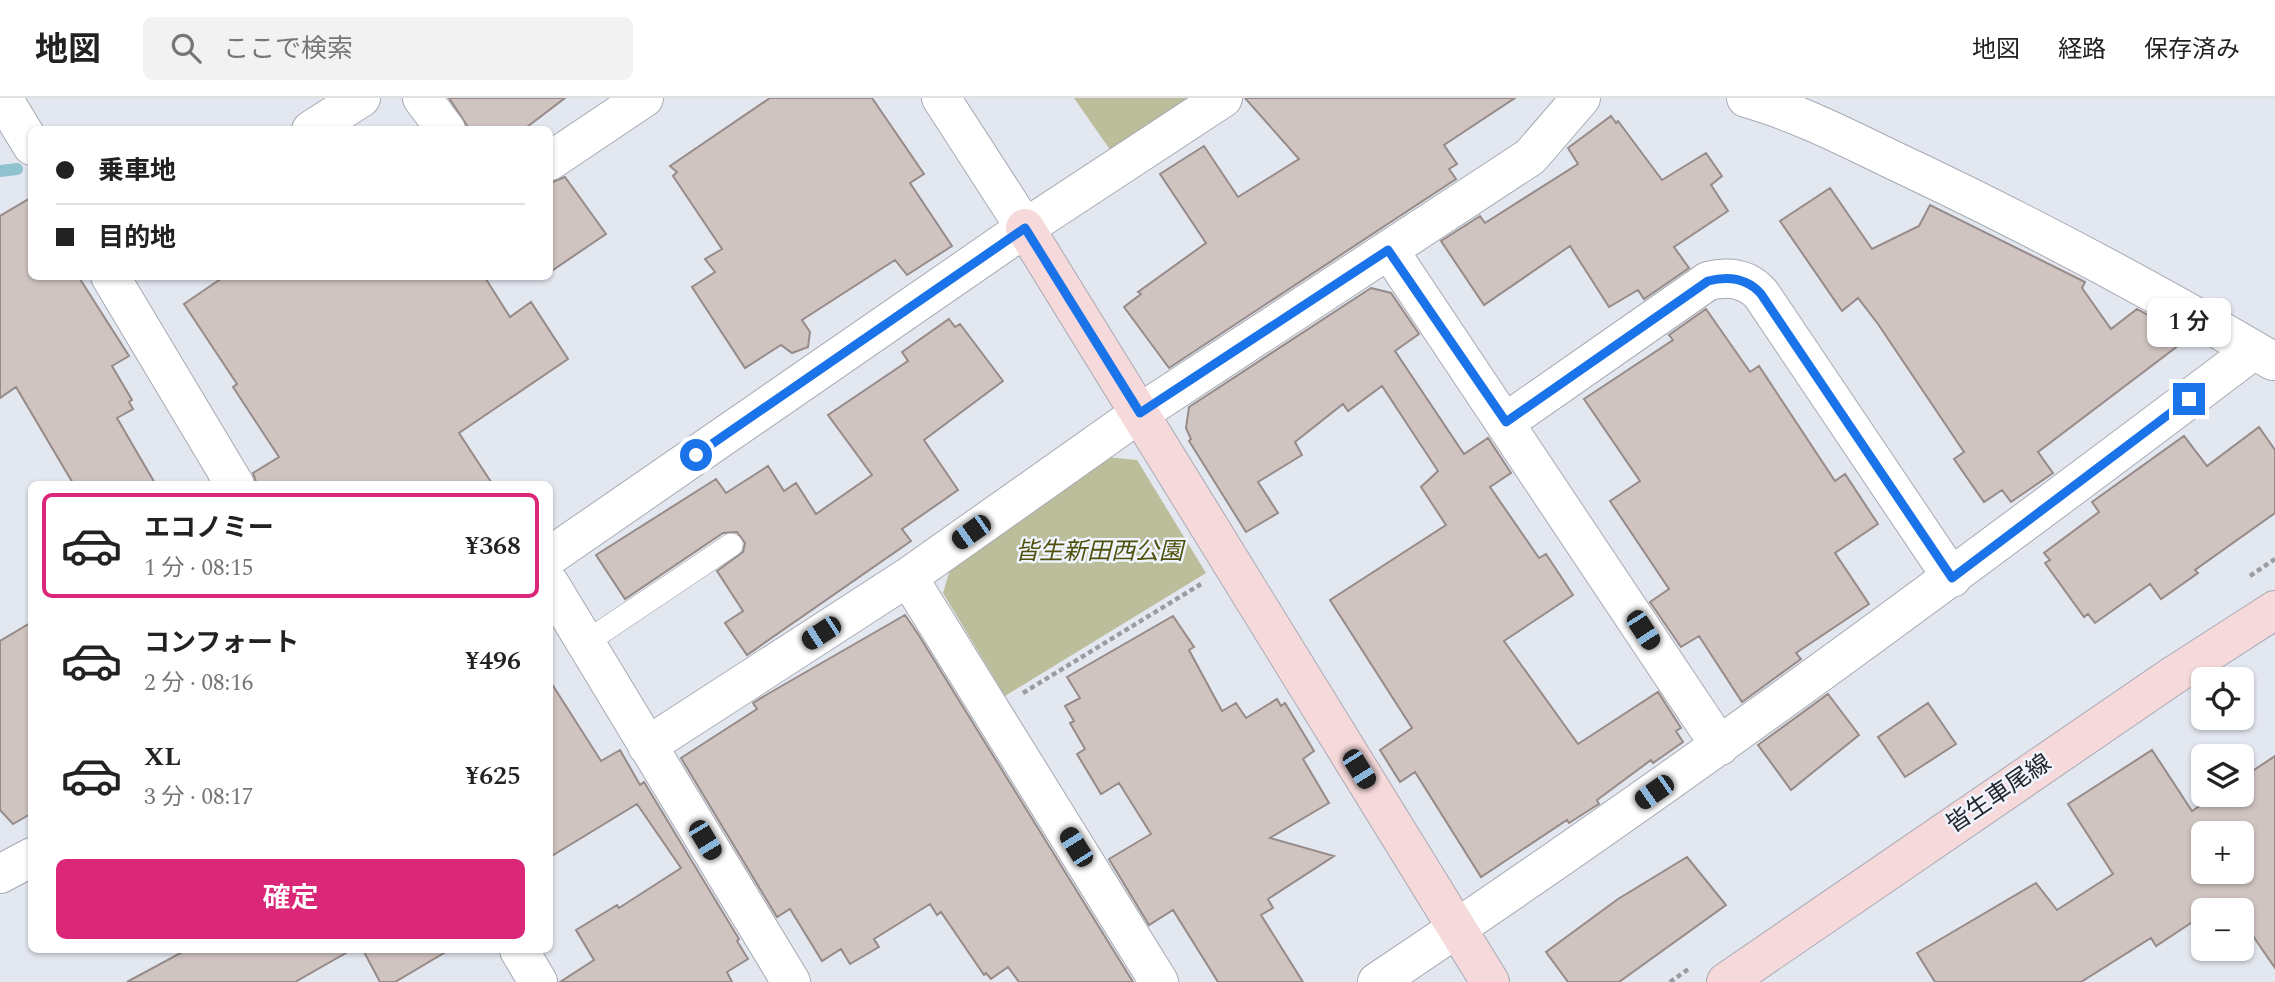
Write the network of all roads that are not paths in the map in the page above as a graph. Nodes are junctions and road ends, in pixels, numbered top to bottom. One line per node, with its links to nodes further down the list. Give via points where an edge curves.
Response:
1 (3, 98): 11 (street)
2 (361, 98): 9 (street)
3 (422, 98): 10 (street)
4 (644, 98): 12 (street)
5 (941, 98): 13 (street)
6 (1223, 98): 13 (street)
7 (1581, 98): 14 (street, via 1530,157)
8 (1746, 98): 16 (street, via 1787,110 1962,193)
9 (317, 126)
10 (443, 126)
11 (28, 139)
12 (553, 159)
13 (1025, 228): 17 (street); 21 (street)
14 (1388, 250): 17 (street); 18 (street)
15 (112, 280): 19 (street)
16 (2264, 356): 23 (street)
17 (1140, 413): 22 (street); 31 (street)
18 (1506, 422): 23 (street, via 1708,281 1723,277 1745,282 1761,294); 28 (street)
19 (233, 481)
20 (731, 545): 26 (lane)
21 (553, 554)
22 (908, 577): 27 (street); 35 (street)
23 (1952, 578): 28 (street)
24 (553, 589): 26 (street)
25 (2275, 610): 38 (street, 皆生車尾線, via 2159,684)
26 (585, 643): 27 (street)
27 (647, 746): 34 (street)
28 (1720, 746): 31 (street)
29 (28, 859): 30 (street)
30 (0, 874)
31 (1457, 929): 36 (street); 37 (street)
32 (521, 953): 33 (street)
33 (538, 982)
34 (791, 982)
35 (1159, 982)
36 (1377, 982)
37 (1490, 982)
38 (1726, 982)

